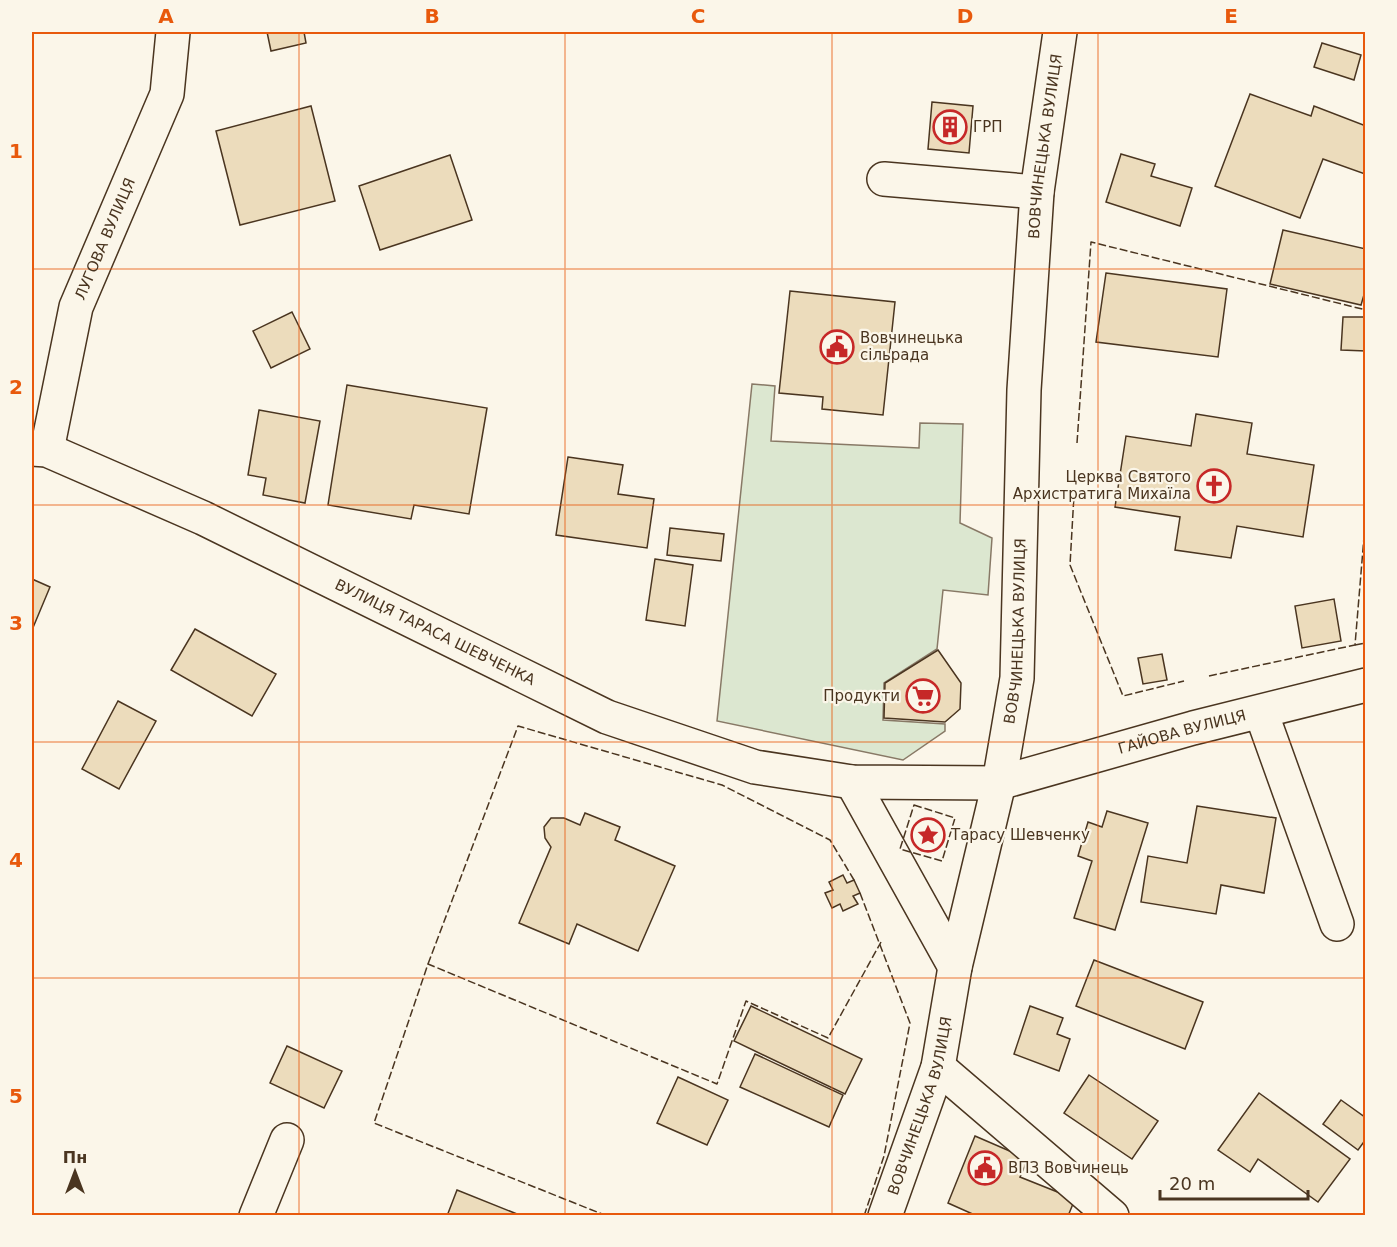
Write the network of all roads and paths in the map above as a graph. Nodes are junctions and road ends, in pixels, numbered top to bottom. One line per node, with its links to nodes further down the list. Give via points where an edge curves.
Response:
1 (173, 32): 5 (street, ЛУГОВА ВУЛИЦЯ, via 167,94 76,307)
2 (1060, 32): 4 (street, ВОВЧИНЕЦЬКА ВУЛИЦЯ)
3 (884, 179): 4 (street)
4 (1037, 192): 9 (street, ВОВЧИНЕЦЬКА ВУЛИЦЯ, via 1024,390 1017,678)
5 (39, 450): 8 (street, ВУЛИЦЯ ТАРАСА ШЕВЧЕНКА, via 203,518 607,717 754,767)
6 (1365, 685): 7 (street, ГАЙОВА ВУЛИЦЯ)
7 (1260, 712): 9 (street, ГАЙОВА ВУЛИЦЯ); 10 (street)
8 (852, 782): 9 (street, ВУЛИЦЯ ТАРАСА ШЕВЧЕНКА); 11 (street)
9 (999, 783): 11 (street, ВОВЧИНЕЦЬКА ВУЛИЦЯ)
10 (1337, 924)
11 (955, 967): 12 (street, ВОВЧИНЕЦЬКА ВУЛИЦЯ)
12 (938, 1067): 15 (street, ВОВЧИНЕЦЬКА ВУЛИЦЯ); 16 (street)
13 (287, 1140): 14 (street)
14 (256, 1215)
15 (885, 1215)
16 (1112, 1215)

